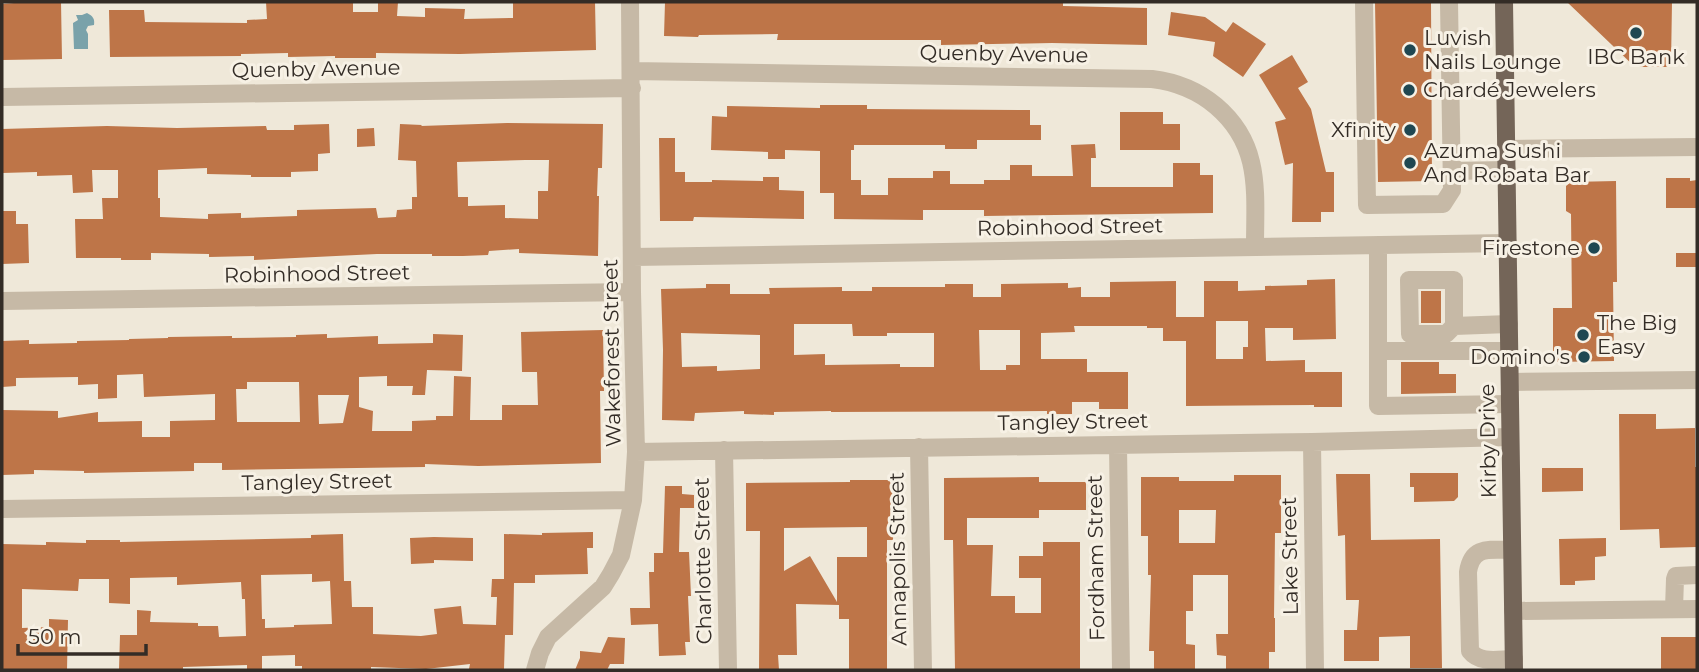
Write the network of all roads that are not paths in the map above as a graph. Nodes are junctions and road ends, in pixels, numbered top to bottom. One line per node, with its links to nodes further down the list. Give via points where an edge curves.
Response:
1 (630, 2): 5 (street, Wakeforest Street)
2 (1364, 2): 10 (street, via 1367,205 1443,204 1452,190)
3 (1449, 2): 10 (street)
4 (1504, 2): 8 (main road, Kirby Drive)
5 (632, 79): 6 (street, Quenby Avenue); 13 (street, Quenby Avenue, via 1168,81 1208,100 1238,128 1253,167); 14 (street, Wakeforest Street)
6 (2, 97)
7 (1697, 147): 8 (street)
8 (1506, 149): 9 (main road, Kirby Drive)
9 (1507, 170): 10 (street); 11 (main road, Kirby Drive)
10 (1452, 171)
11 (1508, 243): 12 (street, Robinhood Street); 17 (main road, Kirby Drive)
12 (1378, 245): 13 (street, Robinhood Street); 19 (street)
13 (1255, 247): 14 (street, Robinhood Street)
14 (633, 257): 15 (street, Wakeforest Street)
15 (632, 292): 16 (street, Robinhood Street); 29 (street, Wakeforest Street)
16 (2, 301)
17 (1509, 324): 18 (street); 20 (main road, Kirby Drive)
18 (1454, 326): 18 (street, via 1454,280 1409,280 1410,334 1446,334)
19 (1378, 351): 20 (street); 23 (street, via 1378,406)
20 (1509, 351): 22 (main road, Kirby Drive)
21 (1697, 380): 22 (street)
22 (1510, 382): 23 (main road, Kirby Drive)
23 (1510, 404): 24 (main road, Kirby Drive)
24 (1510, 437): 25 (street, Tangley Street); 32 (main road, Kirby Drive)
25 (1312, 442): 26 (street, Tangley Street); 42 (street, Lake Street)
26 (1118, 444): 27 (street, Tangley Street); 41 (street, Fordham Street)
27 (919, 447): 28 (street, Tangley Street); 40 (street, Annapolis Street)
28 (724, 450): 29 (street, Tangley Street); 39 (street, Charlotte Street)
29 (636, 452): 30 (street, Wakeforest Street)
30 (633, 500): 31 (street, Tangley Street); 38 (street, Wakeforest Street, via 621,555 603,587 548,637)
31 (2, 509)
32 (1512, 550): 36 (main road, Kirby Drive); 37 (street, via 1479,551 1469,562 1468,572 1470,650 1475,657)
33 (1697, 575): 34 (street, via 1676,576)
34 (1674, 609): 35 (street); 36 (street)
35 (1697, 609)
36 (1513, 611): 37 (main road, Kirby Drive)
37 (1514, 665)
38 (535, 670)
39 (727, 670)
40 (923, 670)
41 (1121, 670)
42 (1315, 670)

